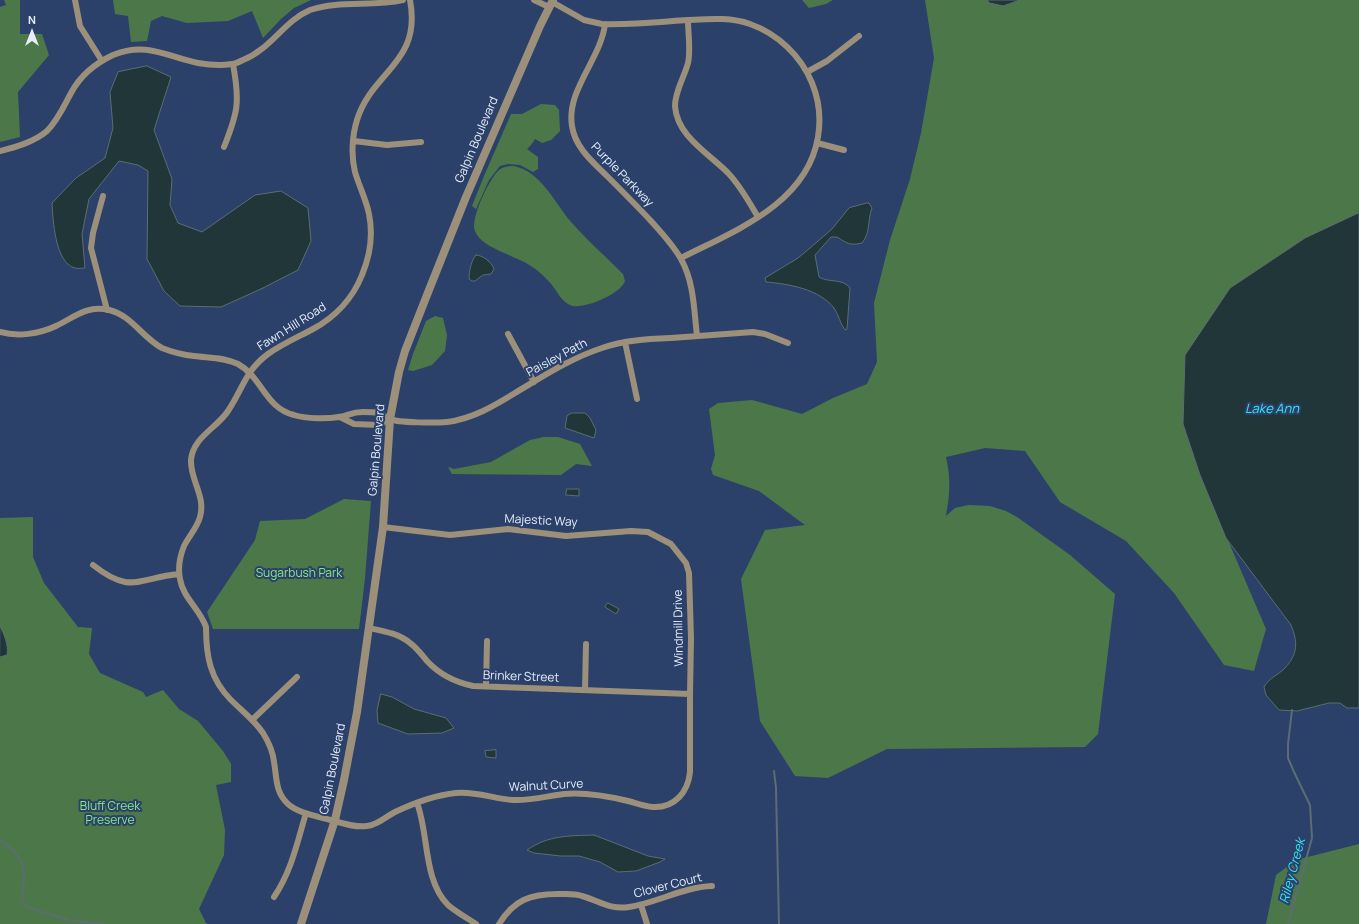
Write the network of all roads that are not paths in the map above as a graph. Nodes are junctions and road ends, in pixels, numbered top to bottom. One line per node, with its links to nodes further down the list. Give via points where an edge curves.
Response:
1 (75, 0): 9 (street, via 80,26)
2 (403, 0): 10 (street, via 378,4 334,3 308,10 262,50)
3 (410, 0): 12 (street, Fawn Hill Road, via 412,30 408,43 401,57 367,98 357,120)
4 (534, 0): 5 (street)
5 (552, 3): 7 (street, via 584,20); 31 (street, Galpin Boulevard, via 493,133 426,295 405,351)
6 (688, 20): 7 (street); 11 (street, via 740,21 762,29 791,50); 19 (street, via 689,56 673,110 686,134 729,174)
7 (605, 24): 20 (street, Purple Parkway, via 601,43 573,102 573,131 583,150 663,235)
8 (859, 36): 11 (street, via 827,61)
9 (102, 61): 10 (street, via 126,51 143,50 164,52 198,63); 17 (street, via 80,80 55,122 46,131 26,143)
10 (233, 64): 15 (street, via 238,104)
11 (807, 72): 14 (street, via 818,106)
12 (354, 141): 13 (street, via 387,145); 27 (street, Fawn Hill Road, via 356,173 366,199 371,227 370,252 362,277 356,290 330,318 269,353)
13 (420, 142)
14 (817, 143): 16 (street); 19 (street, via 808,167 794,187)
15 (224, 147)
16 (844, 150)
17 (0, 151)
18 (103, 196): 21 (street, via 91,248)
19 (758, 217): 20 (street)
20 (681, 258): 24 (street, Purple Parkway, via 691,285)
21 (107, 310): 22 (street, via 86,310 55,327 26,335); 27 (street, via 121,315 152,342 164,348 179,354 225,359)
22 (0, 332)
23 (508, 334): 28 (street)
24 (696, 336): 25 (street, Paisley Path); 26 (street, Paisley Path, via 759,333)
25 (625, 342): 28 (street, Paisley Path, via 590,352); 29 (street)
26 (788, 343)
27 (249, 372): 30 (street, via 268,398 285,413 306,417); 35 (street, Fawn Hill Road, via 228,412 195,444 191,458 192,470 200,493 202,510 198,524 184,546)
28 (534, 382): 31 (street, Paisley Path, via 490,407 456,420)
29 (637, 399)
30 (340, 417): 31 (street, via 354,424 379,425); 31 (street, via 353,412 367,412 380,413)
31 (390, 420): 32 (street, Galpin Boulevard)
32 (383, 527): 33 (street, Majestic Way, via 450,535 508,529 566,536 648,532 672,544); 36 (street, Galpin Boulevard)
33 (686, 563): 42 (street, Windmill Drive, via 689,573 691,638)
34 (93, 565): 35 (street, via 112,578 130,583)
35 (179, 574): 43 (street, Fawn Hill Road, via 186,595 206,627 206,651 213,674 222,690)
36 (369, 628): 40 (street, Brinker Street, via 389,632 410,642 437,671 449,679 473,686); 46 (street, Galpin Boulevard, via 357,712)
37 (487, 641): 40 (street)
38 (586, 644): 41 (street)
39 (297, 677): 43 (street)
40 (486, 686): 41 (street, Brinker Street)
41 (585, 690): 42 (street, Brinker Street)
42 (690, 694): 44 (street, Walnut Curve, via 689,781 681,795 669,804 660,807 648,806 586,794 563,794 523,800 468,792 447,794)
43 (252, 720): 45 (street, Fawn Hill Road, via 270,746 279,793 293,808)
44 (417, 803): 46 (street, Walnut Curve, via 366,827); 51 (street, via 424,825 428,859 441,896 456,911)
45 (306, 813): 46 (street, Fawn Hill Road); 48 (street, via 288,874)
46 (335, 820): 50 (street, Galpin Boulevard)
47 (712, 886): 49 (street, Clover Court, via 688,889)
48 (274, 897)
49 (641, 905): 52 (street, Clover Court, via 607,906 575,894 539,894 512,907); 53 (street)
50 (301, 924)
51 (476, 924)
52 (499, 924)
53 (647, 924)

